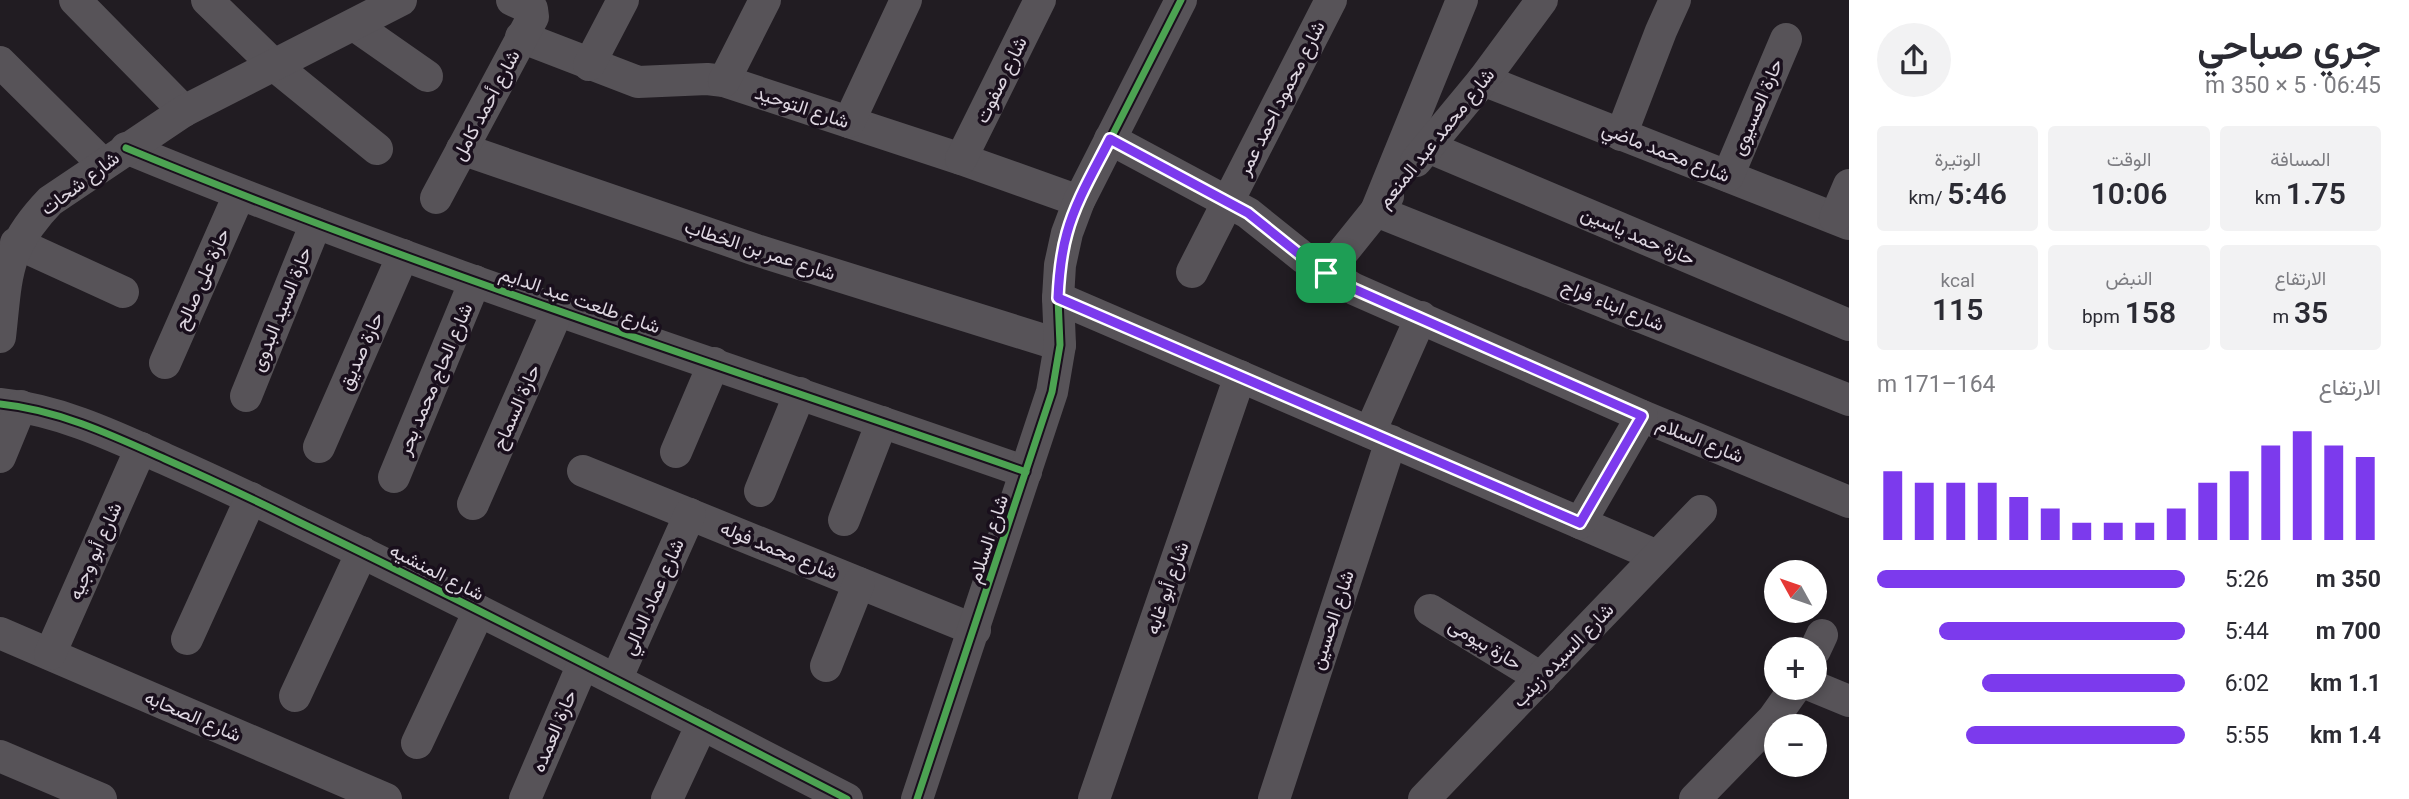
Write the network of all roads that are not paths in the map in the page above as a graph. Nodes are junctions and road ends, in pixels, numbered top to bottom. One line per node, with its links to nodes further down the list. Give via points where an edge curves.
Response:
1 (75, 0): 22 (street)
2 (207, 0): 18 (street)
3 (401, 0): 14 (street)
4 (623, 0): 17 (street)
5 (765, 0): 21 (street)
6 (906, 0): 23 (street)
7 (1040, 0): 30 (street, شارع صفوت)
8 (1181, 0): 25 (street, شارع السلام)
9 (1331, 0): 36 (street, شارع محمود احمد عمر)
10 (1462, 0): 37 (street)
11 (1542, 0): 20 (street, شارع محمد عبد المنعم)
12 (1675, 0): 24 (street)
13 (522, 16): 17 (street, شارع التوحيد); 28 (street, شارع أحمد كامل)
14 (354, 25): 18 (street); 19 (street)
15 (1786, 39): 31 (street, حارة العسيوى)
16 (0, 62): 29 (street)
17 (589, 65): 21 (street, شارع التوحيد, via 638,82)
18 (275, 66): 22 (street); 27 (street)
19 (427, 76)
20 (1483, 80): 24 (street, شارع محمد ماضي); 26 (street, شارع محمد عبد المنعم)
21 (724, 82): 23 (street, شارع التوحيد)
22 (184, 111): 29 (street)
23 (849, 122): 30 (street, شارع التوحيد)
24 (1621, 135): 31 (street, شارع محمد ماضي)
25 (1110, 139): 35 (street, شارع السلام); 36 (street, شارع السلام)
26 (1428, 147): 37 (street, شارع محمد عبد المنعم); 49 (street, حارة حمد ياسين)
27 (377, 149)
28 (462, 149): 34 (street, شارع أحمد كامل); 51 (street, شارع عمر بن الخطاب, via 756,250)
29 (115, 156): 33 (street, شارع طلعت عبد الدايم); 40 (street, شارع شحات, via 50,201)
30 (961, 159): 35 (street, شارع التوحيد)
31 (1728, 176): 38 (street, شارع محمد ماضي)
32 (1849, 185): 38 (street)
33 (239, 195): 39 (street, شارع طلعت عبد الدايم); 52 (street, حارة على صالح)
34 (436, 198)
35 (1079, 201): 46 (street, شارع السلام, via 1060,265)
36 (1228, 202): 42 (street, شارع محمود احمد عمر); 43 (street, شارع السلام)
37 (1376, 211): 43 (street, شارع محمد عبد المنعم); 57 (street, شارع ابناء فراج)
38 (1842, 221)
39 (316, 223): 41 (street, شارع طلعت عبد الدايم); 56 (street, حارة السيد البدوى)
40 (16, 243): 45 (street); 50 (street, شارع شحات, via 8,268)
41 (403, 255): 44 (street, شارع طلعت عبد الدايم); 62 (street, حارة صديق)
42 (1192, 272)
43 (1326, 273): 48 (street, شارع السلام)
44 (475, 281): 47 (street, شارع طلعت عبد الدايم); 68 (street, شارع الحاج محمد بحر)
45 (123, 292)
46 (1058, 298): 51 (street, شارع السلام); 54 (street)
47 (558, 310): 53 (street, شارع طلعت عبد الدايم); 72 (street, حارة السماح)
48 (1421, 317): 59 (street, شارع السلام); 61 (street, شارع الحسين)
49 (1849, 326)
50 (0, 337)
51 (1060, 345): 67 (street, شارع السلام, via 1052,392)
52 (164, 363)
53 (714, 363): 55 (street, شارع طلعت عبد الدايم); 64 (street)
54 (1240, 376): 61 (street); 103 (street, شارع أبو غابه)
55 (800, 393): 60 (street, شارع طلعت عبد الدايم); 69 (street)
56 (246, 396)
57 (1849, 400)
58 (10, 405): 63 (street, شارع المنشيه, via 86,424); 65 (street)
59 (1642, 416): 71 (street, شارع السلام); 76 (street)
60 (882, 422): 67 (street, شارع طلعت عبد الدايم); 75 (street)
61 (1380, 437): 76 (street); 104 (street, شارع الحسين)
62 (319, 447)
63 (141, 448): 70 (street, شارع المنشيه); 85 (street, شارع أبو وجيه)
64 (676, 452)
65 (0, 457)
66 (583, 471): 74 (street, شارع محمد فوله)
67 (1026, 472): 82 (street, شارع السلام)
68 (394, 477)
69 (760, 491)
70 (251, 498): 77 (street, شارع المنشيه); 84 (street)
71 (1849, 502)
72 (473, 504)
73 (1701, 511): 78 (street, شارع السيده زينب)
74 (690, 514): 79 (street, شارع محمد فوله); 89 (street, شارع عماد الدالي)
75 (844, 520)
76 (1580, 523): 78 (street)
77 (362, 552): 81 (street, شارع المنشيه); 91 (street)
78 (1657, 556): 88 (street, شارع السيده زينب)
79 (859, 583): 82 (street, شارع محمد فوله); 87 (street)
80 (1430, 610): 88 (street, حارة بيومى)
81 (479, 611): 86 (street, شارع المنشيه); 95 (street)
82 (975, 630): 102 (street, شارع السلام)
83 (0, 632): 85 (street, شارع الصحابه)
84 (187, 639)
85 (50, 654): 98 (street, شارع الصحابه)
86 (583, 663): 89 (street, شارع المنشيه); 99 (street, حارة العمده)
87 (826, 666)
88 (1541, 678): 105 (street, شارع السيده زينب)
89 (616, 680): 94 (street, شارع المنشيه)
90 (1827, 692): 93 (street)
91 (295, 696)
92 (1786, 700): 106 (street)
93 (1849, 701)
94 (702, 724): 100 (street); 101 (street, شارع المنشيه)
95 (417, 743)
96 (0, 756): 97 (street)
97 (101, 799)
98 (386, 799)
99 (525, 799)
100 (667, 799)
101 (847, 799)
102 (917, 799)
103 (1094, 799)
104 (1274, 799)
105 (1424, 799)
106 (1695, 799)

